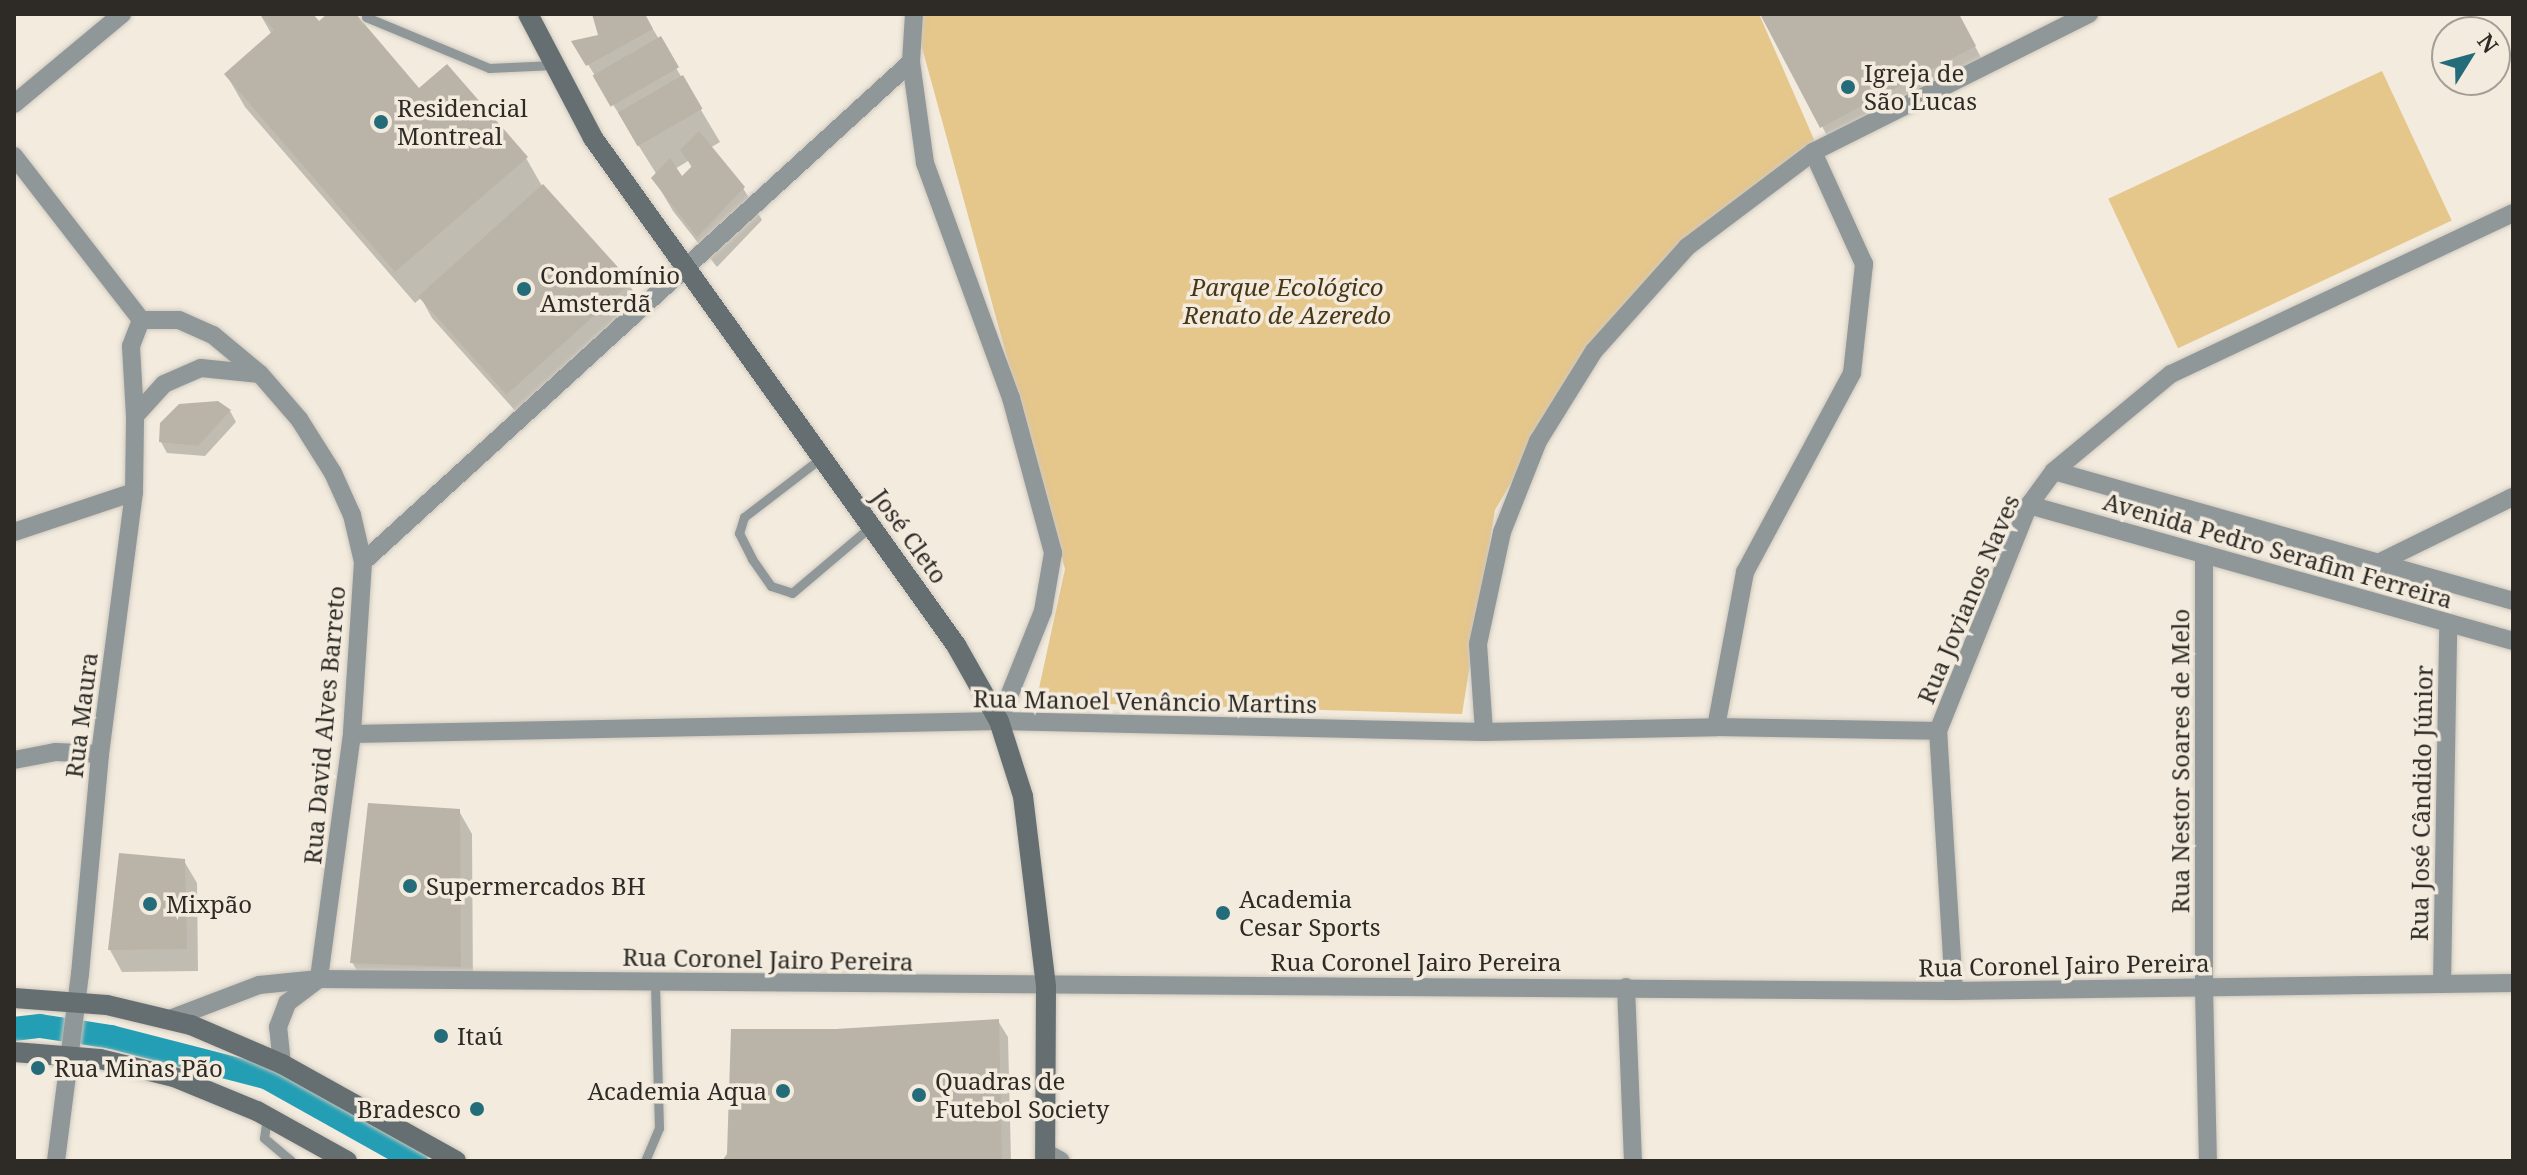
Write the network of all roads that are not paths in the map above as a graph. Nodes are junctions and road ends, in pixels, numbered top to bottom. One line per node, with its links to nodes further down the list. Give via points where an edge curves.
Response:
1 (122, 14): 8 (street)
2 (528, 14): 7 (street, José Cleto)
3 (914, 14): 6 (street)
4 (2089, 14): 9 (street)
5 (366, 17): 7 (lane, via 489,68)
6 (911, 62): 12 (street); 29 (street, via 925,163 1011,398 1053,553 1043,611)
7 (554, 65): 12 (street, José Cleto, via 593,138)
8 (14, 104)
9 (1813, 152): 30 (street, via 1864,264 1852,373 1745,572); 32 (street, via 1687,247 1594,351 1538,441 1502,532 1478,644)
10 (14, 156): 13 (street)
11 (2513, 213): 17 (street, Rua Jovianos Naves, via 2171,374)
12 (683, 267): 16 (street, José Cleto); 24 (street)
13 (141, 320): 14 (street, Rua David Alves Barreto, via 179,320 213,335); 15 (street, Rua Maura, via 131,346)
14 (260, 374): 15 (street, via 201,368 164,384); 24 (street, Rua David Alves Barreto, via 299,419 333,473 352,515)
15 (135, 416): 18 (street, Rua Maura)
16 (821, 458): 21 (street, José Cleto); 21 (lane, via 744,517 739,533 764,577 771,586 792,593)
17 (2054, 471): 20 (street, Rua Jovianos Naves); 25 (street, Avenida Pedro Serafim Ferreira)
18 (134, 492): 22 (street); 34 (street, Rua Maura)
19 (2513, 497): 25 (street)
20 (2029, 505): 23 (street, Avenida Pedro Serafim Ferreira); 31 (street, Rua Jovianos Naves)
21 (871, 525): 29 (street, José Cleto, via 956,645)
22 (14, 532)
23 (2204, 554): 27 (street, Avenida Pedro Serafim Ferreira); 42 (street, Rua Nestor Soares de Melo)
24 (363, 562): 33 (street, Rua David Alves Barreto)
25 (2376, 564): 26 (street, Avenida Pedro Serafim Ferreira)
26 (2513, 601)
27 (2448, 623): 28 (street, Avenida Pedro Serafim Ferreira); 39 (street, Rua José Cândido Júnior)
28 (2513, 641)
29 (999, 721): 32 (street, Rua Manoel Venâncio Martins); 33 (street, Rua Manoel Venâncio Martins); 40 (street, José Cleto, via 1023,796)
30 (1716, 727): 31 (street, Rua Manoel Venâncio Martins); 32 (street, Rua Manoel Venâncio Martins)
31 (1938, 731): 43 (street, Rua Jovianos Naves)
32 (1484, 732)
33 (352, 734): 36 (street, Rua David Alves Barreto)
34 (100, 754): 35 (street, via 56,752); 45 (street, Rua Maura)
35 (14, 760)
36 (319, 979): 37 (street, Rua Coronel Jairo Pereira); 46 (street, Rua Coronel Jairo Pereira, via 259,985); 49 (street, via 287,1003 278,1027)
37 (655, 982): 40 (street, Rua Coronel Jairo Pereira); 56 (lane, via 659,1128)
38 (2513, 983): 39 (street, Rua Coronel Jairo Pereira)
39 (2442, 984): 42 (street, Rua Coronel Jairo Pereira)
40 (1046, 986): 41 (street, Rua Coronel Jairo Pereira); 51 (street, José Cleto)
41 (1626, 987): 43 (street, Rua Coronel Jairo Pereira); 57 (street)
42 (2204, 988): 43 (street, Rua Coronel Jairo Pereira); 58 (street, Rua Nestor Soares de Melo)
43 (1954, 991)
44 (14, 998): 45 (street)
45 (77, 1001): 46 (street); 48 (street, Rua Maura)
46 (170, 1019): 49 (street)
47 (14, 1052): 48 (street)
48 (69, 1055): 50 (street, via 174,1077); 52 (street, Rua Maura)
49 (282, 1064): 55 (street)
50 (267, 1117): 53 (lane, via 264,1138); 54 (street)
51 (1051, 1158)
52 (56, 1161)
53 (291, 1161)
54 (347, 1161)
55 (456, 1161)
56 (645, 1161)
57 (1633, 1161)
58 (2208, 1161)

